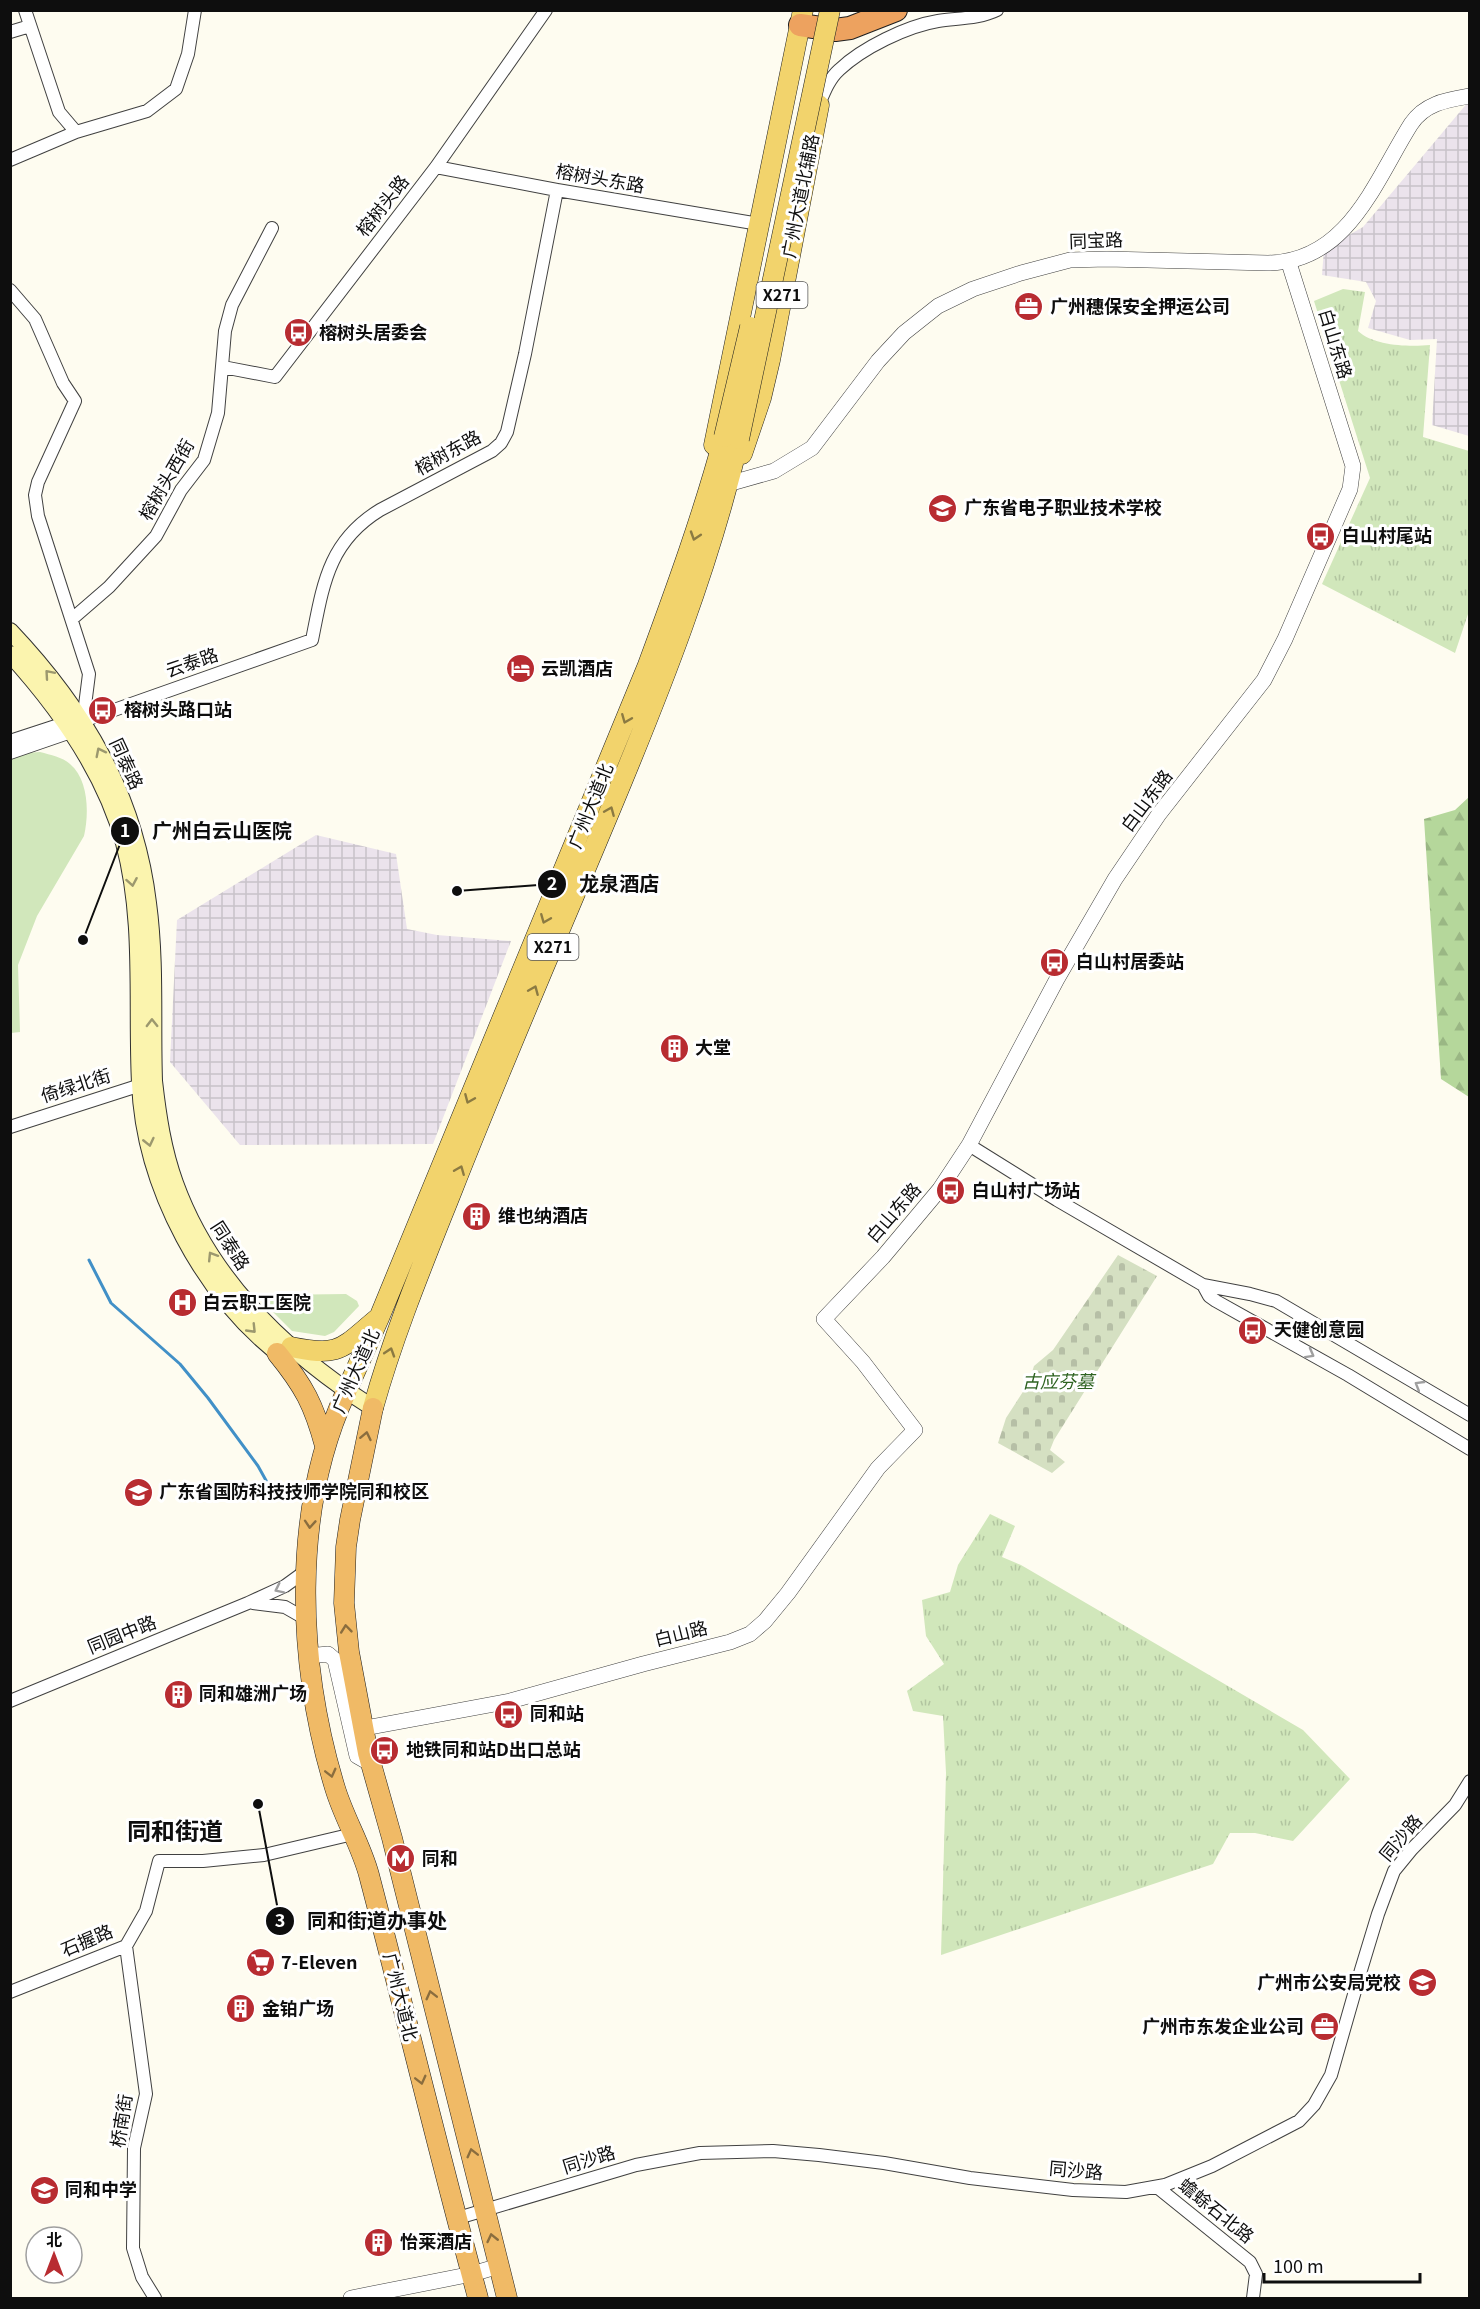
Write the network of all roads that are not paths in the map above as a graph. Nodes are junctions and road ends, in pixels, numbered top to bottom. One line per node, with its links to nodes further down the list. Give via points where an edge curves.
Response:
1 (25, 10): 8 (street)
2 (195, 10): 13 (street, via 188,54 176,88 147,111)
3 (546, 10): 15 (street, 榕树头路)
4 (997, 10): 12 (street, via 934,22 888,39 838,70)
5 (885, 12): 7 (highway, via 850,28)
6 (807, 15): 7 (highway); 10 (main road, 广州大道北辅路 / X271); 22 (main road, bridge, via 783,180)
7 (835, 17): 12 (main road, 广州大道北辅路 / X271); 22 (main road, bridge)
8 (30, 26): 9 (street); 13 (street, via 59,112)
9 (10, 32)
10 (787, 95): 12 (main road); 17 (main road, 广州大道北辅路 / X271)
11 (1470, 96): 19 (street, 同宝路, via 1420,111 1349,225 1330,242)
12 (820, 102): 23 (main road, 广州大道北辅路 / X271, via 761,398 743,452)
13 (76, 132): 14 (street)
14 (10, 160)
15 (436, 167): 16 (street, 榕树头东路); 21 (street, 榕树头路, via 275,377)
16 (557, 190): 17 (street, 榕树头东路); 26 (street, 榕树东路, via 507,432 492,451 380,510 354,529 340,545 329,568)
17 (759, 224): 23 (main road, 广州大道北辅路 / X271, via 719,412 714,447)
18 (272, 228): 21 (street, 榕树头西街, via 232,305 225,331)
19 (1289, 263): 23 (street, 同宝路, via 1070,260 973,289 938,306 904,333 812,448 774,471); 33 (street, 白山东路, via 1353,466 1350,489 1264,680 1159,814 1114,879)
20 (10, 290): 24 (street, via 35,319 75,401 35,495 38,516)
21 (223, 367): 24 (street, 榕树头西街, via 218,413 204,460 181,490 156,536 109,587)
22 (731, 438): 23 (main road)
23 (720, 482): 34 (main road, 广州大道北 / X271, via 700,578 635,751)
24 (72, 619): 28 (street, via 89,674)
25 (10, 631): 28 (main road, 同泰路, one-way to 25, via 54,678)
26 (312, 640): 28 (street, 云泰路)
27 (10, 654): 28 (main road, 同泰路)
28 (73, 725): 29 (street); 30 (street); 31 (main road, 同泰路, via 120,794 144,877 150,924)
29 (10, 741)
30 (10, 753)
31 (147, 1083): 32 (street, 倚绿北街); 37 (main road, 同泰路, via 148,1143 180,1229 208,1278 240,1316)
32 (10, 1127)
33 (969, 1145): 35 (street); 41 (street, 白山东路, via 915,1221 824,1319)
34 (436, 1204): 36 (main road, 广州大道北 / X271); 39 (main road, 广州大道北 / X271, one-way to 34)
35 (1203, 1286): 40 (street, one-way to 35, via 1276,1301); 43 (street, one-way to 43, via 1209,1296)
36 (380, 1318): 37 (main road, via 337,1350); 38 (main road, 广州大道北 / X271)
37 (284, 1350): 38 (main road, 同泰路); 42 (highway, via 317,1417)
38 (344, 1396): 39 (main road, 同泰路); 42 (highway, 广州大道北 / X271)
39 (373, 1408): 49 (highway, 广州大道北, one-way to 39, via 349,1652 344,1585 351,1511)
40 (1470, 1415)
41 (915, 1430): 49 (street, 白山路, via 878,1468 788,1593 750,1634 510,1701)
42 (325, 1446): 44 (highway, 广州大道北, one-way to 44, via 312,1500)
43 (1470, 1449)
44 (307, 1570): 45 (street, 同园中路, one-way to 45, via 285,1586); 46 (highway, 广州大道北)
45 (248, 1603): 46 (street, via 285,1607); 48 (street, 同园中路)
46 (306, 1619): 47 (highway, 广州大道北)
47 (308, 1656): 50 (street, via 328,1654 335,1660 357,1756); 52 (highway, 广州大道北, one-way to 52, via 330,1768)
48 (10, 1701)
49 (365, 1728): 50 (highway, 广州大道北)
50 (371, 1764): 56 (highway, 广州大道北, one-way to 50)
51 (1470, 1781): 55 (street, 同沙路, via 1455,1805 1394,1871 1331,2075 1314,2105 1299,2121 1212,2166)
52 (353, 1834): 53 (street, 石握路, via 264,1855 159,1862 146,1911); 57 (highway, 广州大道北, one-way to 57, via 368,1872)
53 (126, 1946): 54 (street, 石握路); 60 (street, 桥南街, via 146,2094 134,2148 133,2248 142,2277)
54 (10, 1992)
55 (1157, 2187): 56 (street, 同沙路, via 1126,2193 1073,2190 819,2155 725,2151 636,2165); 64 (street, 蟾蜍石北路, via 1250,2262 1256,2274)
56 (486, 2210): 57 (street, 同沙路); 58 (highway, 广州大道北, one-way to 56)
57 (458, 2218): 59 (highway, 广州大道北)
58 (499, 2266): 59 (street); 63 (highway, 广州大道北)
59 (472, 2274): 61 (street); 62 (highway, 广州大道北)
60 (155, 2298)
61 (351, 2298)
62 (478, 2298)
63 (507, 2298)
64 (1253, 2298)

